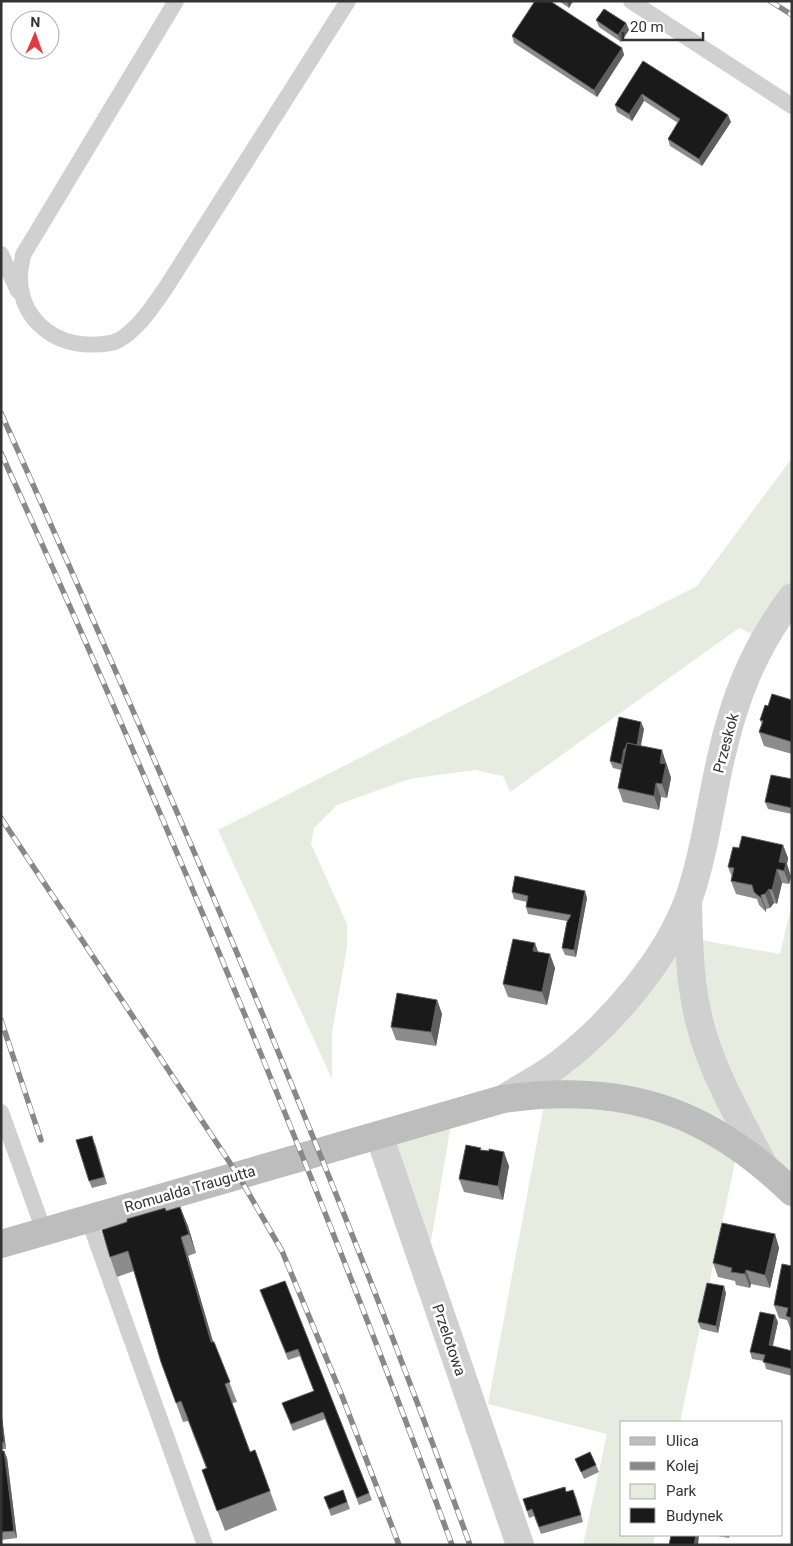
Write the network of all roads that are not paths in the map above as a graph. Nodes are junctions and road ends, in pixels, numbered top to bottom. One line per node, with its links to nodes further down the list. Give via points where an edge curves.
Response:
1 (176, 1): 6 (lane, via 23,255 20,280)
2 (348, 1): 6 (lane, via 165,289 138,324 117,340 92,345 65,342 39,327)
3 (631, 1): 4 (lane)
4 (792, 106)
5 (1, 254): 6 (lane)
6 (24, 302)
7 (792, 597): 8 (street, Przeskok, via 763,639 737,700)
8 (688, 899): 9 (street, Przeskok, via 662,951 621,1006 560,1063); 12 (street, Przeskok, via 691,974 703,1034 725,1091)
9 (502, 1099): 11 (street, Romualda Traugutta); 12 (street, Romualda Traugutta, via 589,1094 646,1103 710,1128)
10 (1, 1112): 15 (lane)
11 (379, 1135): 14 (street, Romualda Traugutta); 18 (street, Przelotowa)
12 (764, 1166): 13 (street, Romualda Traugutta)
13 (792, 1192)
14 (88, 1218): 15 (street, Romualda Traugutta); 17 (lane)
15 (44, 1231): 16 (street, Romualda Traugutta)
16 (1, 1244)
17 (205, 1545)
18 (520, 1545)

